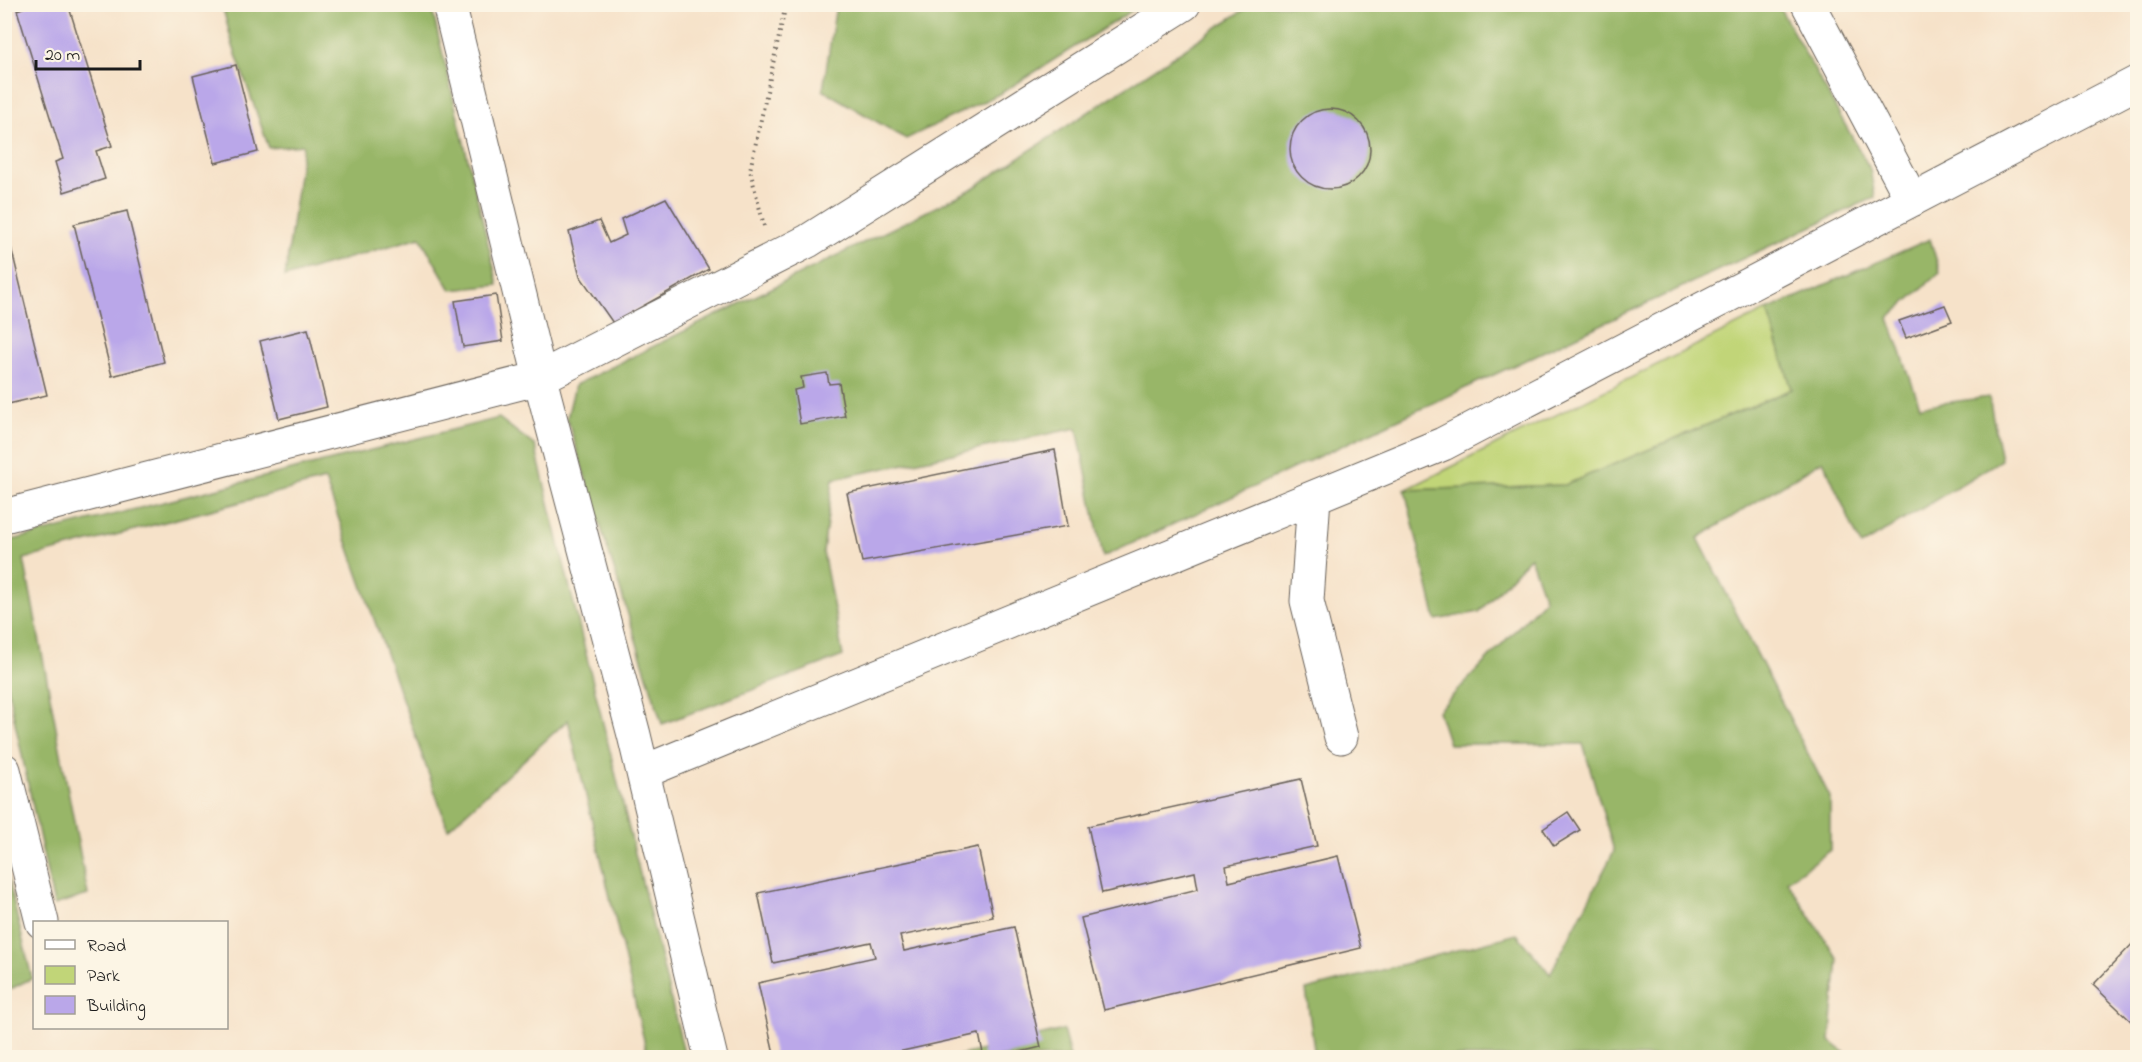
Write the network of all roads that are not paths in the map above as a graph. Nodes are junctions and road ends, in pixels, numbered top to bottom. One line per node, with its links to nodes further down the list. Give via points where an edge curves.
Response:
1 (448, 4): 6 (street)
2 (1184, 4): 6 (street, via 808,241)
3 (1808, 4): 5 (street)
4 (2138, 82): 5 (street)
5 (1912, 200): 7 (street, via 1443,444)
6 (540, 378): 8 (street); 11 (street)
7 (1314, 497): 9 (street, via 1307,601); 11 (street)
8 (4, 516)
9 (1341, 737)
10 (4, 770): 12 (street)
11 (643, 772): 13 (street)
12 (42, 921)
13 (711, 1058)

